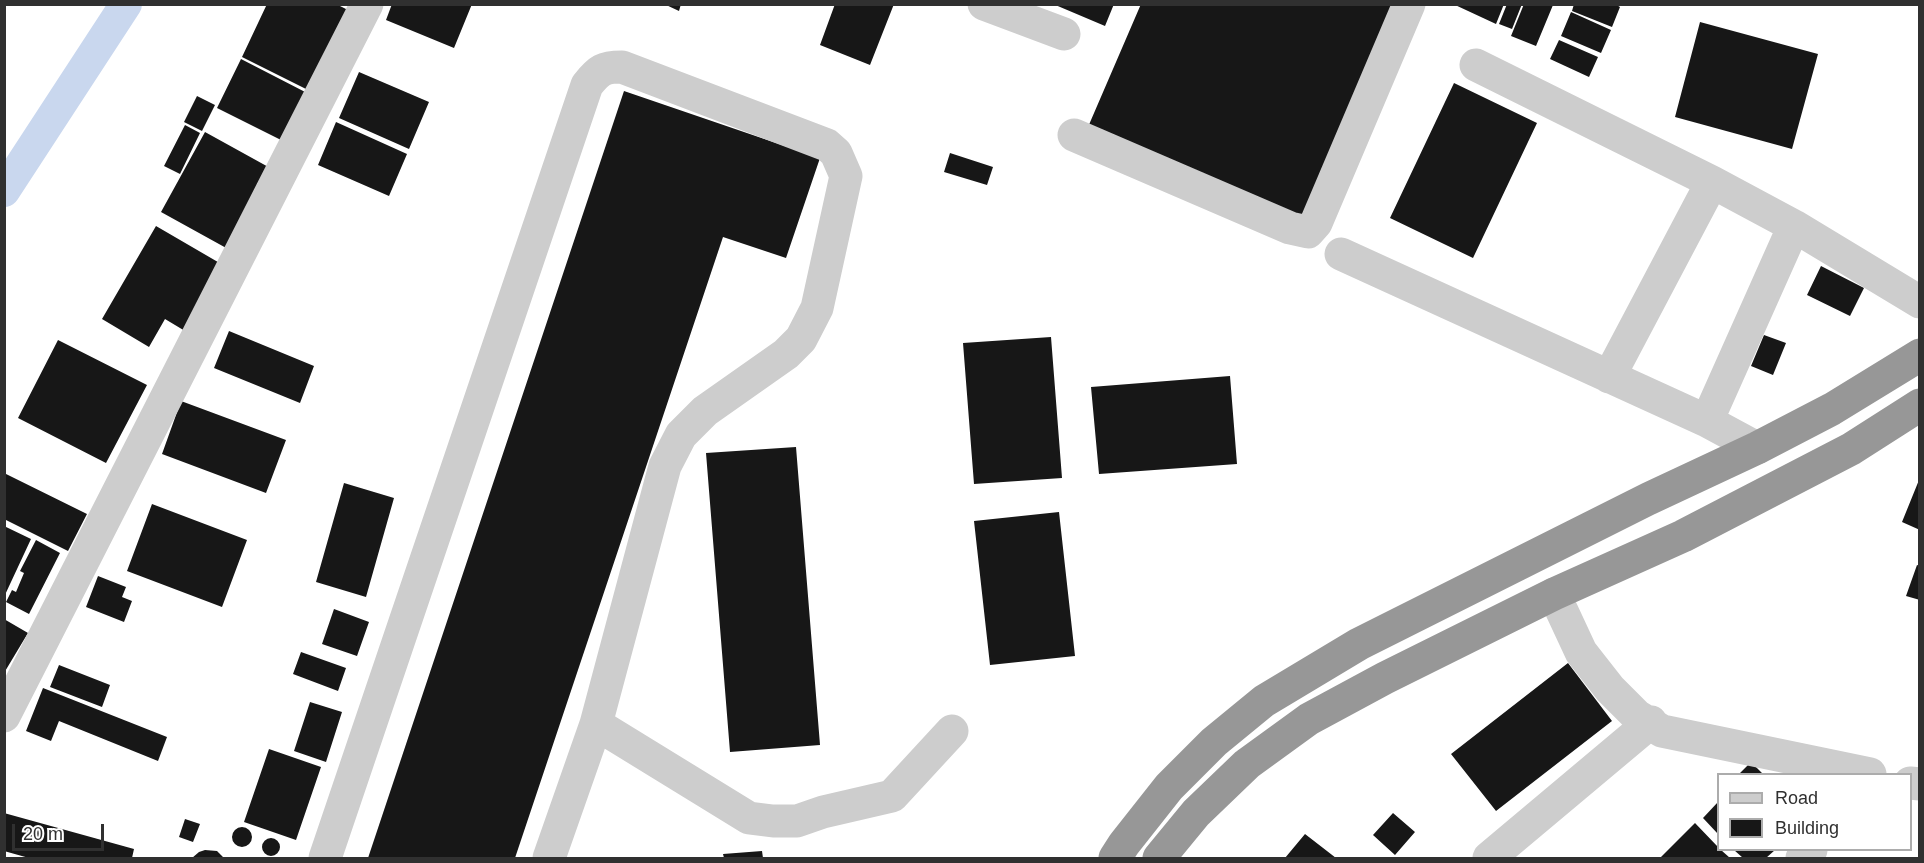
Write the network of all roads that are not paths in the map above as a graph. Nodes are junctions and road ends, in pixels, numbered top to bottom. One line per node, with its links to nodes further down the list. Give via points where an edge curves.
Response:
1 (367, 4): 17 (street)
2 (984, 4): 4 (street)
3 (1409, 4): 6 (street, via 1316,223 1308,232 1290,228)
4 (1064, 34)
5 (1476, 64): 7 (street)
6 (1074, 135)
7 (1712, 182): 8 (street); 12 (street)
8 (1794, 226): 10 (street); 14 (street)
9 (1341, 254): 12 (street)
10 (1920, 302)
11 (1920, 355): 15 (highway, via 1832,409)
12 (1609, 376): 14 (street)
13 (1920, 405): 16 (highway, via 1851,449 1694,530)
14 (1707, 421): 15 (street)
15 (1757, 448): 24 (highway, via 1359,644 1264,701 1214,742 1169,788)
16 (1554, 594): 18 (street, via 1581,652 1622,702 1637,716); 25 (highway, via 1309,719 1247,764 1196,813)
17 (4, 716)
18 (1651, 722): 21 (street, via 1662,731); 26 (street)
19 (596, 724): 20 (street, via 749,818 773,821 798,821 892,796); 22 (street, via 665,466 681,435 705,411 801,339 817,308 846,176 836,153 827,145 622,67 599,71 587,85); 23 (street)
20 (952, 731)
21 (1865, 773)
22 (325, 858)
23 (549, 858)
24 (1115, 858)
25 (1159, 858)
26 (1489, 858)

